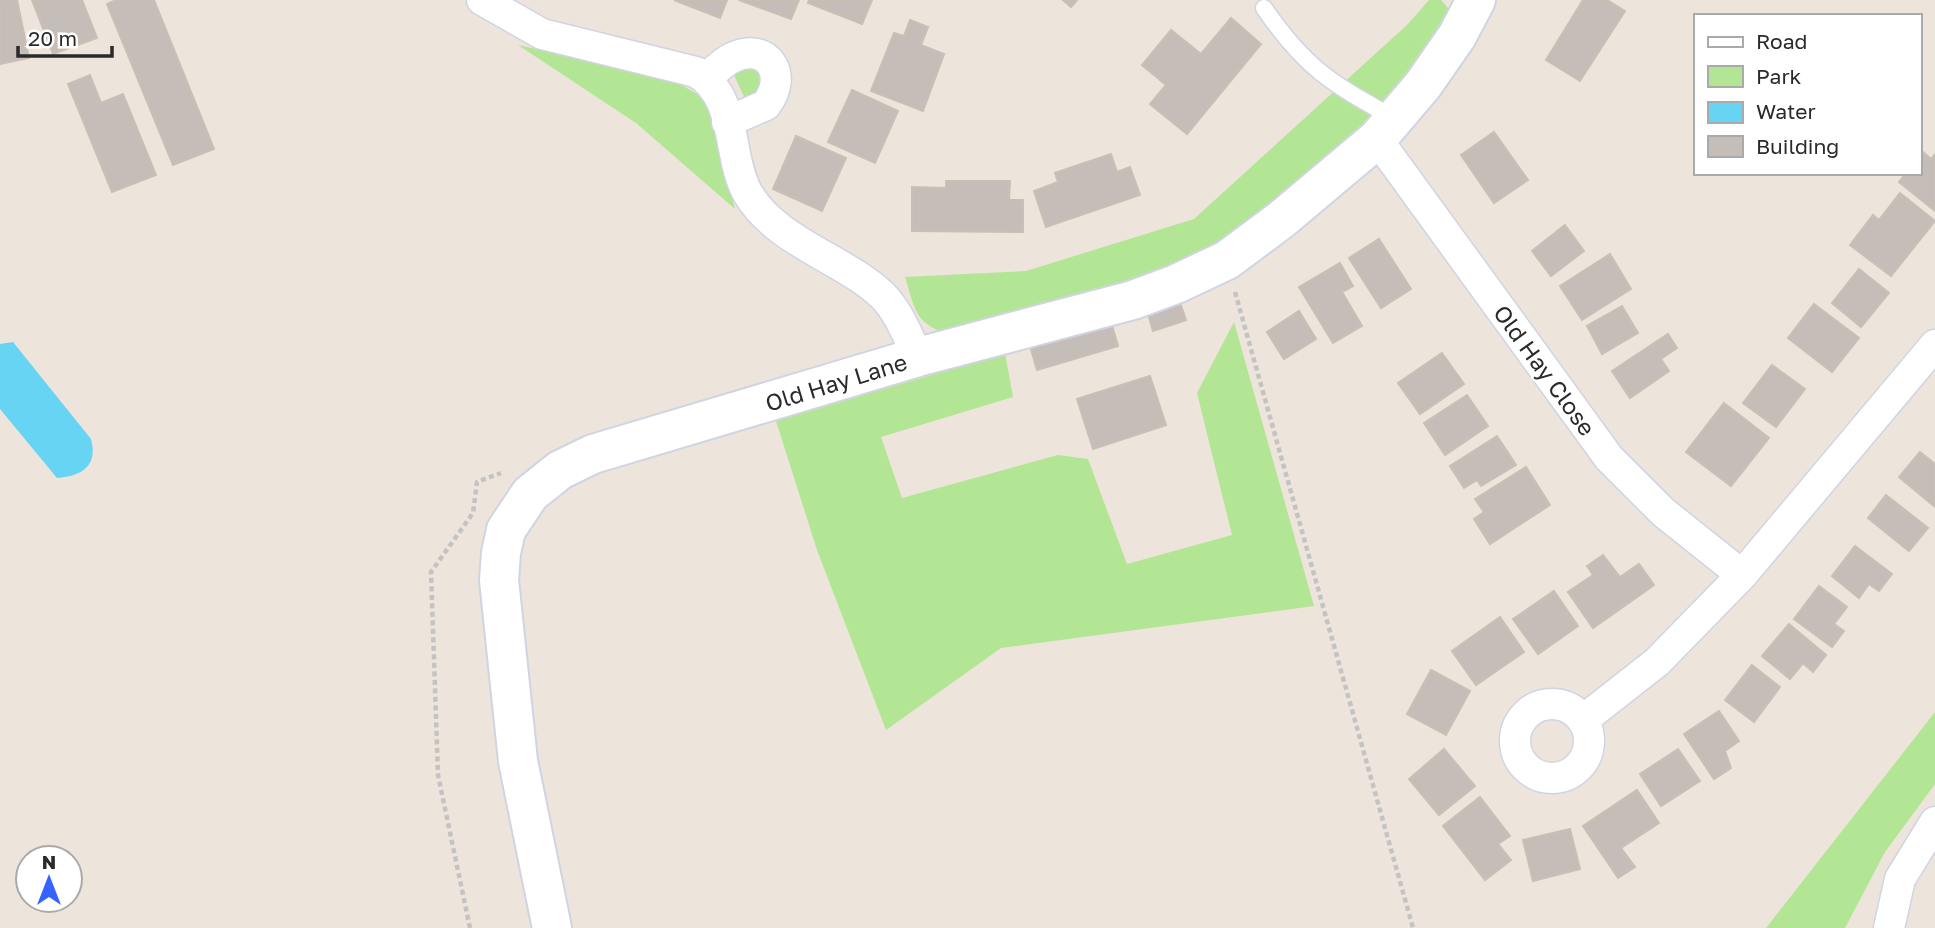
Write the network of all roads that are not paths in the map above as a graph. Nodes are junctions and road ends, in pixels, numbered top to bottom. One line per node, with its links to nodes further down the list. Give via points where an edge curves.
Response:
1 (482, 0): 4 (street, via 542,34)
2 (1476, 0): 6 (street, Old Hay Lane, via 1423,85)
3 (1264, 8): 6 (lane, via 1308,65)
4 (706, 78): 5 (street, via 722,101); 5 (street, via 732,58 747,53 764,57 776,69 778,81 766,105)
5 (727, 122): 8 (street, via 747,192 763,213 811,251 881,295)
6 (1386, 128): 8 (street, Old Hay Lane, via 1282,219 1227,260 1133,300); 9 (street, Old Hay Close, via 1609,458 1663,512)
7 (1935, 345): 9 (street)
8 (918, 356): 12 (street, Old Hay Lane, via 593,454 545,480 516,512 506,530 499,580 518,761)
9 (1742, 575): 10 (street, via 1657,662)
10 (1583, 720)
11 (1935, 823): 13 (street, via 1900,880)
12 (552, 928)
13 (1889, 928)

